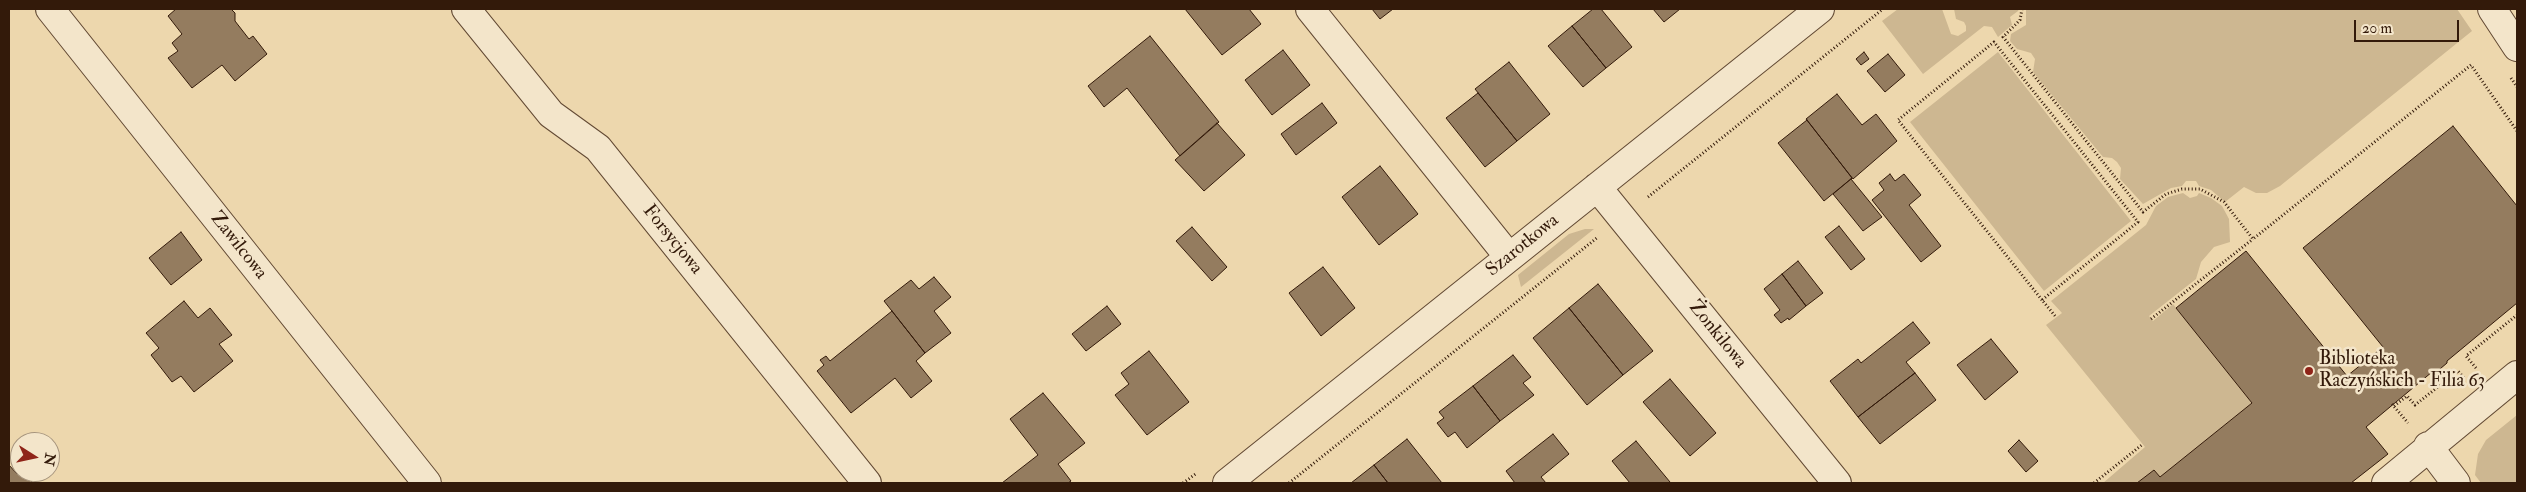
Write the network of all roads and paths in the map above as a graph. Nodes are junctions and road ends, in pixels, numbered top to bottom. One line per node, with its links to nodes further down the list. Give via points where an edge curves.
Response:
1 (50, 9): 26 (street, Zawilcowa)
2 (466, 9): 27 (street, Forsycjowa, via 551,114 598,148)
3 (1310, 9): 15 (street)
4 (1820, 9): 10 (street, Szarotkowa)
5 (1883, 9): 12 (path)
6 (2022, 9): 11 (path, via 2020,20 2003,37)
7 (2492, 9): 8 (street)
8 (2517, 47)
9 (2517, 131): 14 (path, via 2471,65)
10 (1597, 187): 12 (street, Żonkilowa); 15 (street, Szarotkowa)
11 (2143, 212): 13 (path); 14 (path, via 2166,194 2182,188 2200,189 2224,202)
12 (1622, 218): 29 (path); 30 (street, Żonkilowa)
13 (2135, 218): 16 (path, via 2138,222); 16 (path, via 1994,42 1898,120)
14 (2253, 239): 19 (path)
15 (1509, 257): 28 (street, Szarotkowa)
16 (2042, 300): 18 (path)
17 (2517, 315): 21 (path, via 2466,356)
18 (2056, 317)
19 (2151, 319)
20 (2517, 375): 21 (street)
21 (2495, 393): 25 (street)
22 (2392, 404): 23 (path)
23 (2405, 420)
24 (2143, 444): 31 (path)
25 (2428, 446): 32 (street); 33 (street)
26 (427, 483)
27 (867, 483)
28 (1227, 483)
29 (1290, 483)
30 (1837, 483)
31 (2094, 483)
32 (2386, 483)
33 (2456, 483)

